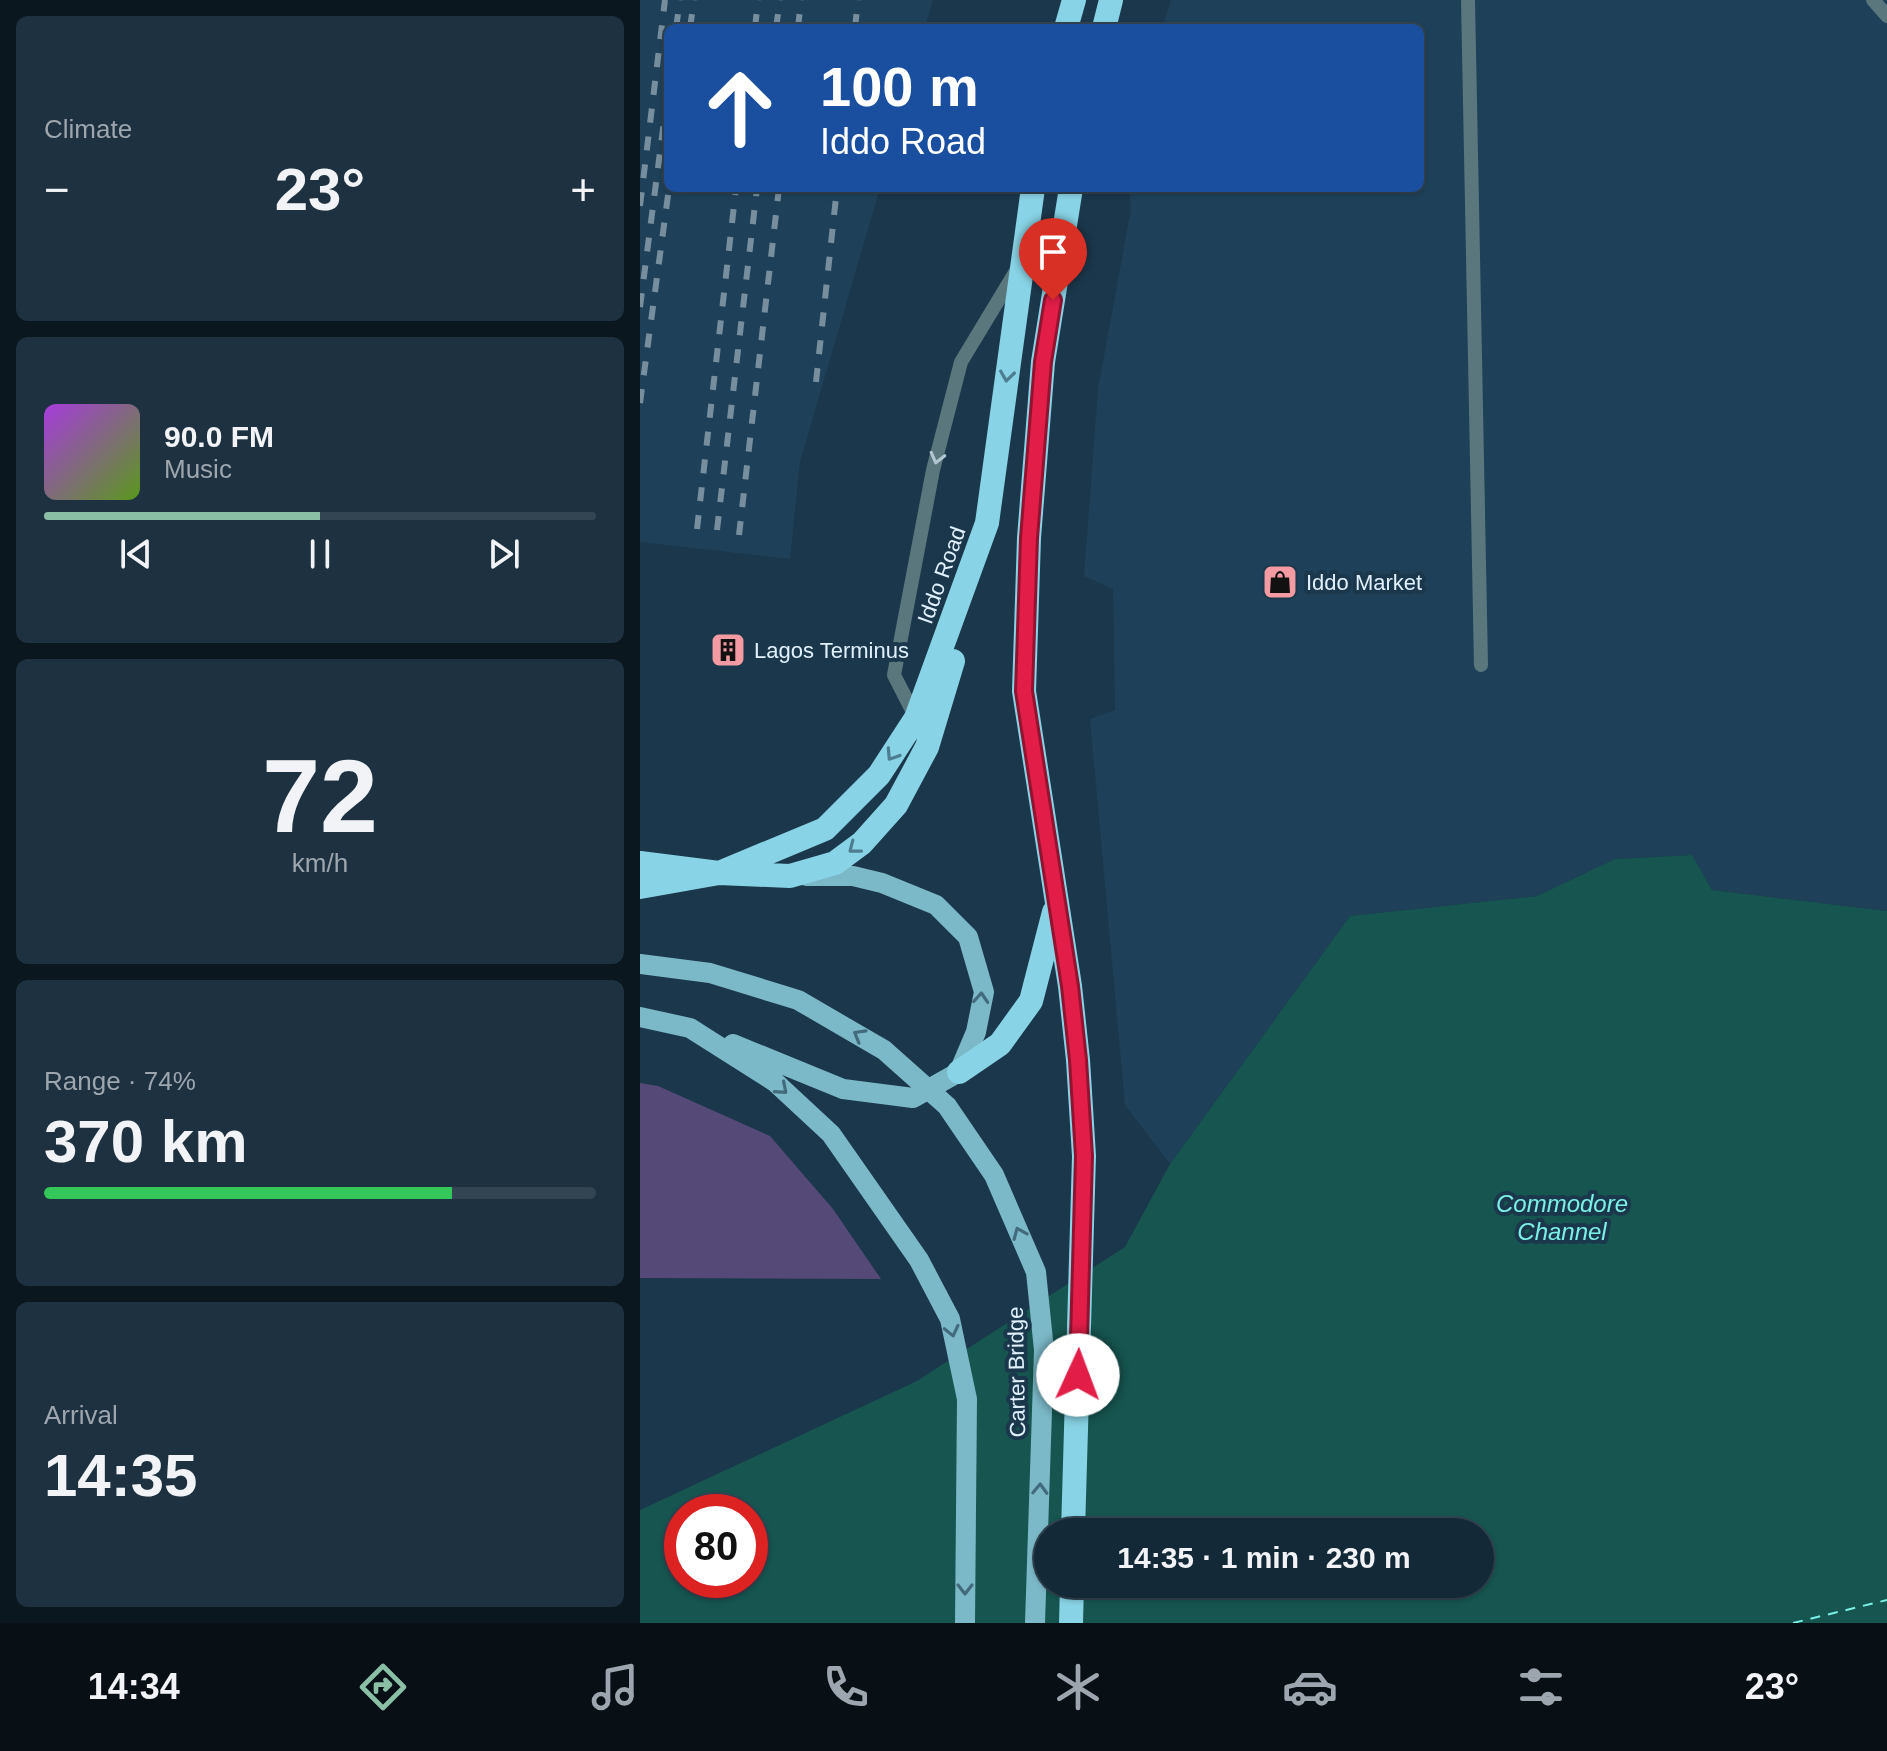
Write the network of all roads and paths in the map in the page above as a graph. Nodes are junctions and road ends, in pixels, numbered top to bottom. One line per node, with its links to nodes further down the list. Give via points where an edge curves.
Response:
1 (1074, 0): 6 (highway)
2 (1111, 0): 7 (highway)
3 (1468, 0): 12 (lane)
4 (1873, 0): 5 (lane)
5 (1887, 16)
6 (1067, 24)
7 (1105, 24)
8 (1032, 192): 10 (highway, Iddo Road)
9 (1070, 192): 18 (highway, via 1043,362 1024,691)
10 (1022, 260): 11 (highway, Iddo Road, one-way to 11); 13 (lane, one-way to 13, via 961,362 933,470 894,675)
11 (987, 523): 13 (highway, Iddo Road); 16 (highway, one-way to 16, via 927,747 896,805 862,843 835,863)
12 (1481, 665)
13 (916, 718): 15 (highway, Iddo Road, one-way to 15, via 879,775 825,829)
14 (640, 863): 15 (highway)
15 (719, 873): 16 (highway); 17 (highway)
16 (790, 876): 22 (main road, one-way to 16, via 976,1032 984,992 968,937 936,905 882,883 853,876)
17 (640, 887)
18 (1056, 906): 22 (highway, via 1031,1001 1000,1044); 23 (highway, via 1070,986 1084,1156)
19 (640, 964): 26 (main road, Carter Bridge, one-way to 19, bridge, via 1044,1350 1036,1272 994,1175 947,1106 884,1050 798,1000 710,973)
20 (640, 1017): 21 (main road)
21 (690, 1028): 22 (main road, via 843,1089 913,1098); 25 (main road, one-way to 25, via 775,1082 831,1134 919,1260 950,1319 967,1399)
22 (959, 1072)
23 (1073, 1518)
24 (1072, 1598): 27 (highway)
25 (965, 1623)
26 (1035, 1623)
27 (1071, 1623)

